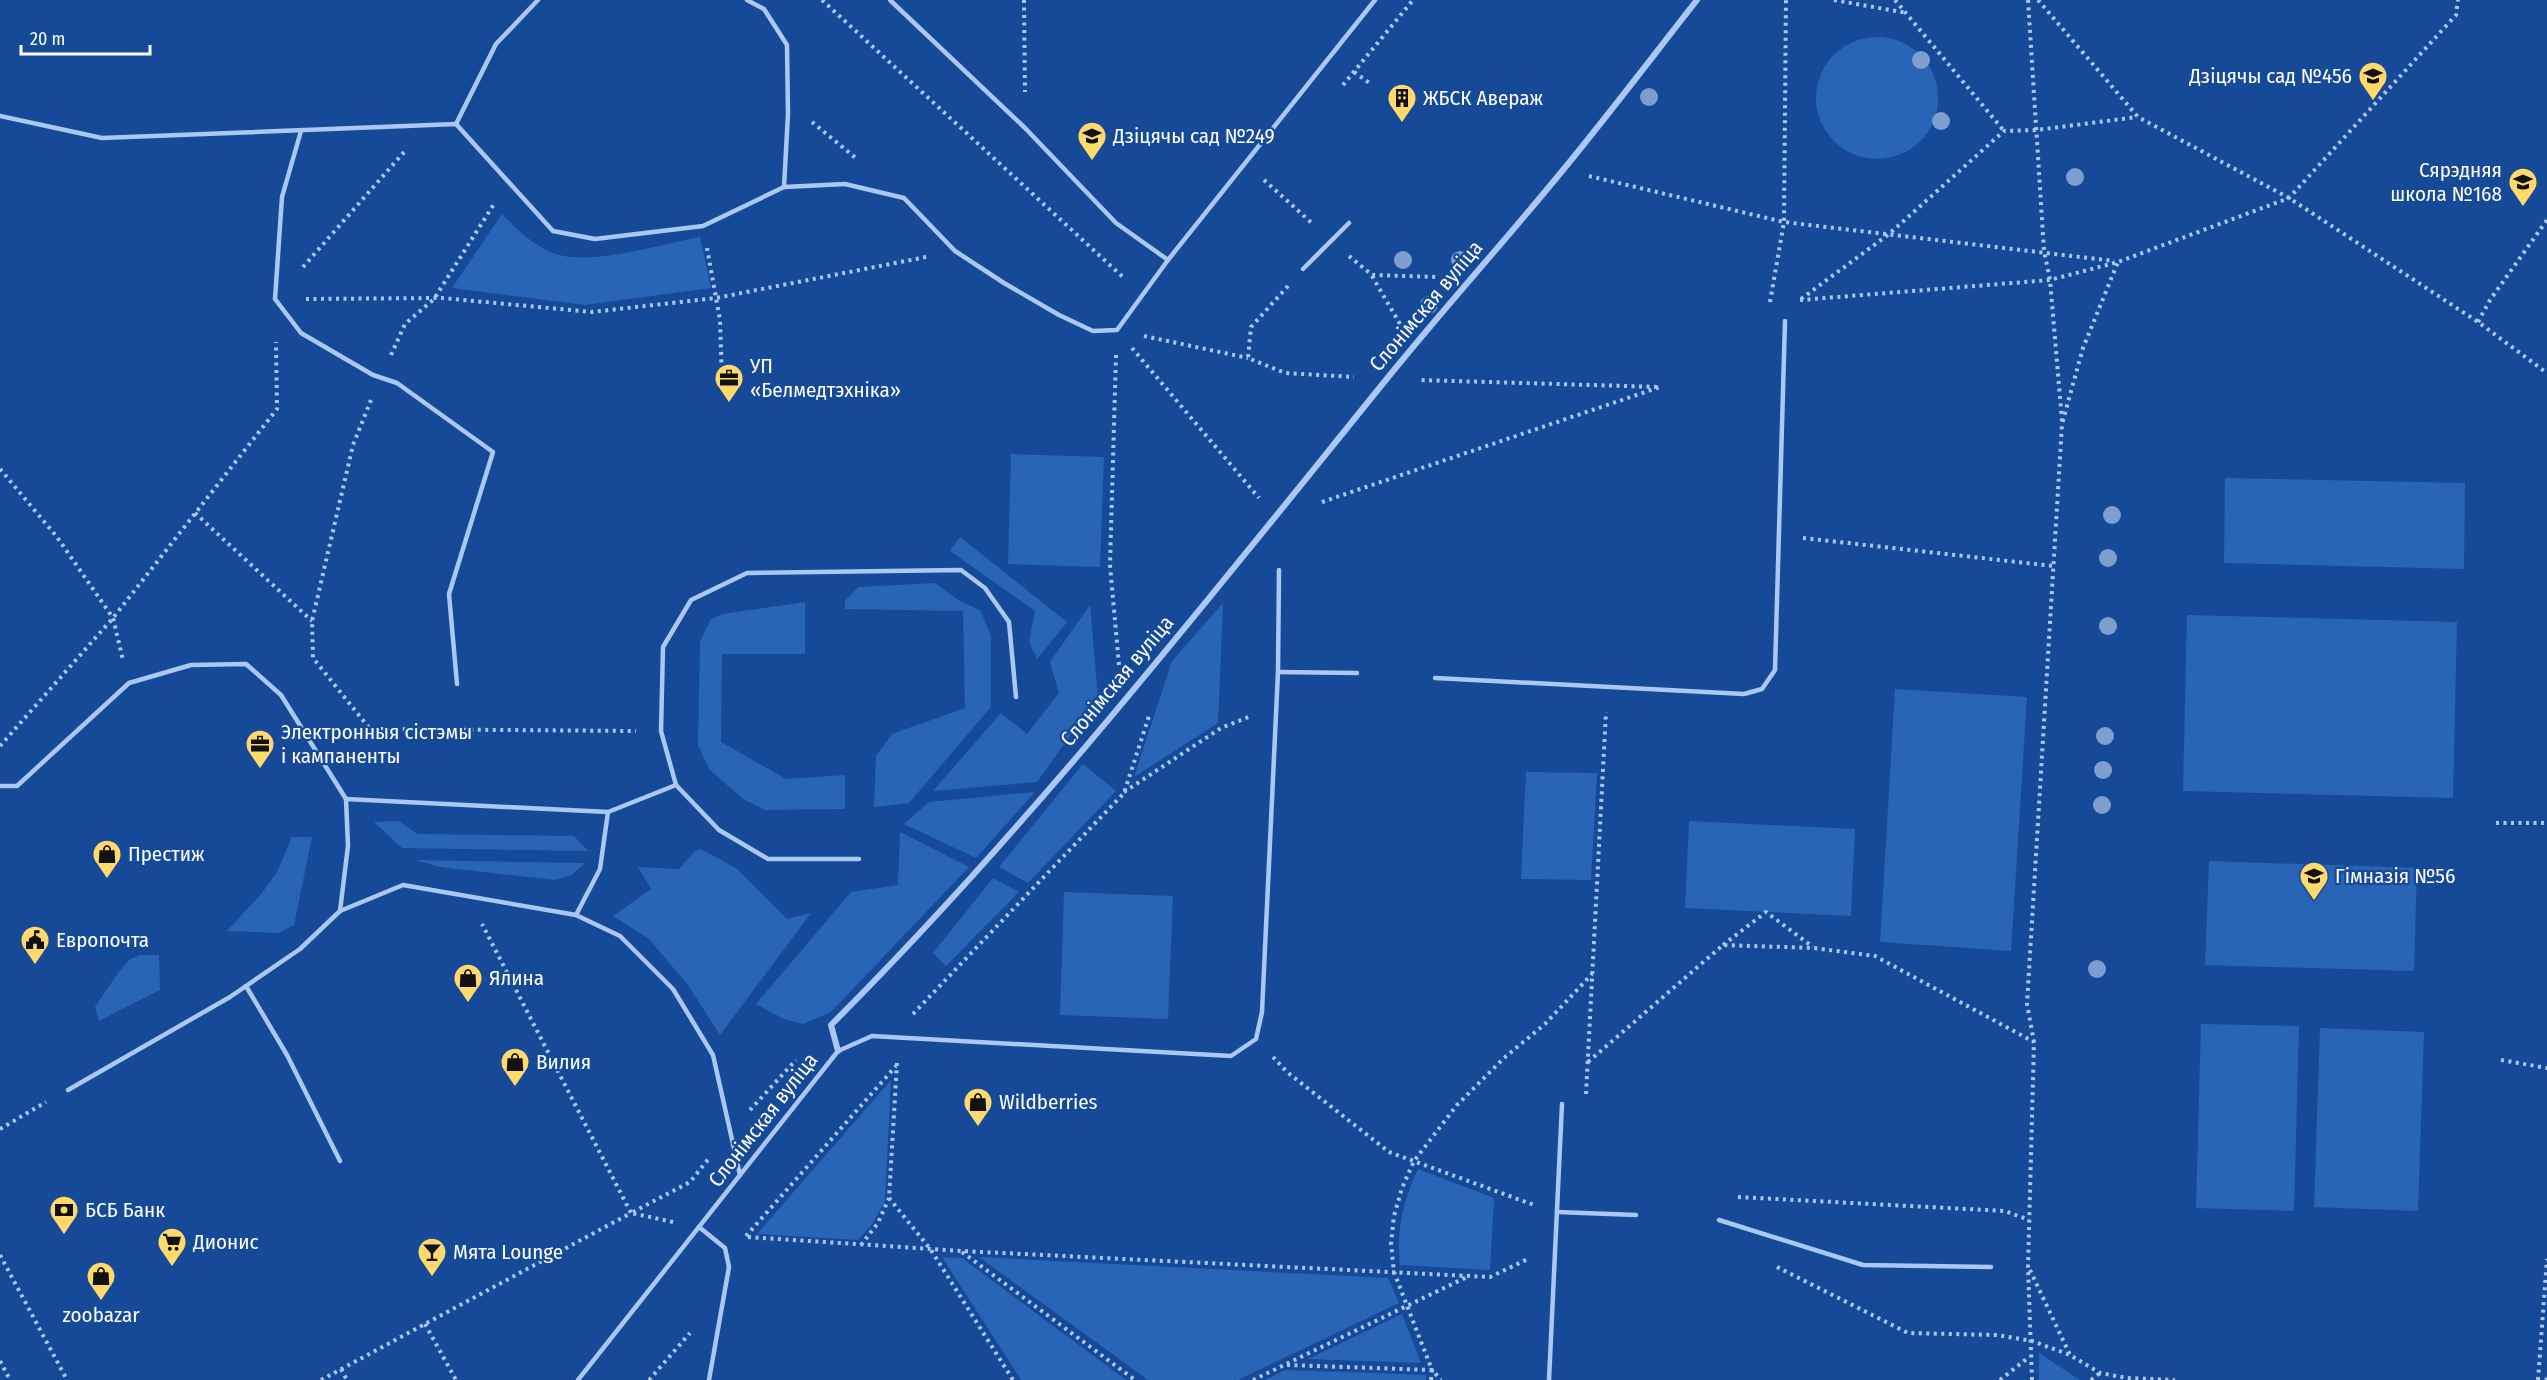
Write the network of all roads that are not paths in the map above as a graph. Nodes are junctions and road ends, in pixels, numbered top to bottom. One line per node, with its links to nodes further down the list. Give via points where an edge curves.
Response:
1 (538, 0): 7 (lane, via 496,44)
2 (747, 0): 9 (lane, via 764,9 787,45)
3 (890, 0): 11 (lane, via 1025,128 1116,223)
4 (1375, 0): 11 (lane)
5 (1697, 0): 28 (street, Слонімская вуліца, via 1563,170 1123,701 914,942 831,1025)
6 (0, 116): 8 (lane, via 102,138)
7 (456, 124): 8 (lane); 9 (lane, via 553,231 595,239 703,226)
8 (301, 131): 18 (lane, via 282,197 275,299 301,333 396,383 494,452 449,594)
9 (784, 187): 11 (lane, via 845,184 904,198 955,251 1059,315 1093,331 1117,330)
10 (1349, 223): 12 (lane)
11 (1168, 260)
12 (1303, 269)
13 (1785, 321): 17 (lane, via 1775,670 1762,689 1744,694)
14 (1279, 570): 15 (lane)
15 (1278, 672): 16 (lane); 28 (lane, via 1262,1012 1256,1039 1231,1056 872,1036)
16 (1357, 673)
17 (1435, 678)
18 (457, 684)
19 (1016, 697): 20 (lane, via 1009,622 985,588 961,570 747,573 691,600 663,647 661,731)
20 (676, 784): 23 (lane); 24 (lane, via 719,830 768,859)
21 (0, 786): 22 (lane, via 17,786 129,683 191,665 246,664 281,695)
22 (346, 799): 23 (lane); 25 (lane, via 348,846)
23 (608, 812): 26 (lane, via 600,869)
24 (859, 859)
25 (340, 911): 26 (lane, via 403,885); 27 (lane, via 300,949)
26 (576, 915): 32 (lane, via 620,936 673,989 713,1054)
27 (246, 986): 29 (lane); 31 (lane, via 287,1055)
28 (838, 1051): 32 (lane, Слонімская вуліца)
29 (68, 1090)
30 (1562, 1104): 33 (lane)
31 (340, 1161)
32 (740, 1175): 36 (lane, Слонімская вуліца)
33 (1557, 1212): 34 (lane); 40 (lane)
34 (1636, 1215)
35 (1719, 1220): 37 (lane, via 1863,1265)
36 (699, 1227): 38 (lane, Слонімская вуліца); 39 (lane, via 725,1248 729,1267)
37 (1991, 1267)
38 (578, 1380)
39 (710, 1380)
40 (1549, 1380)

